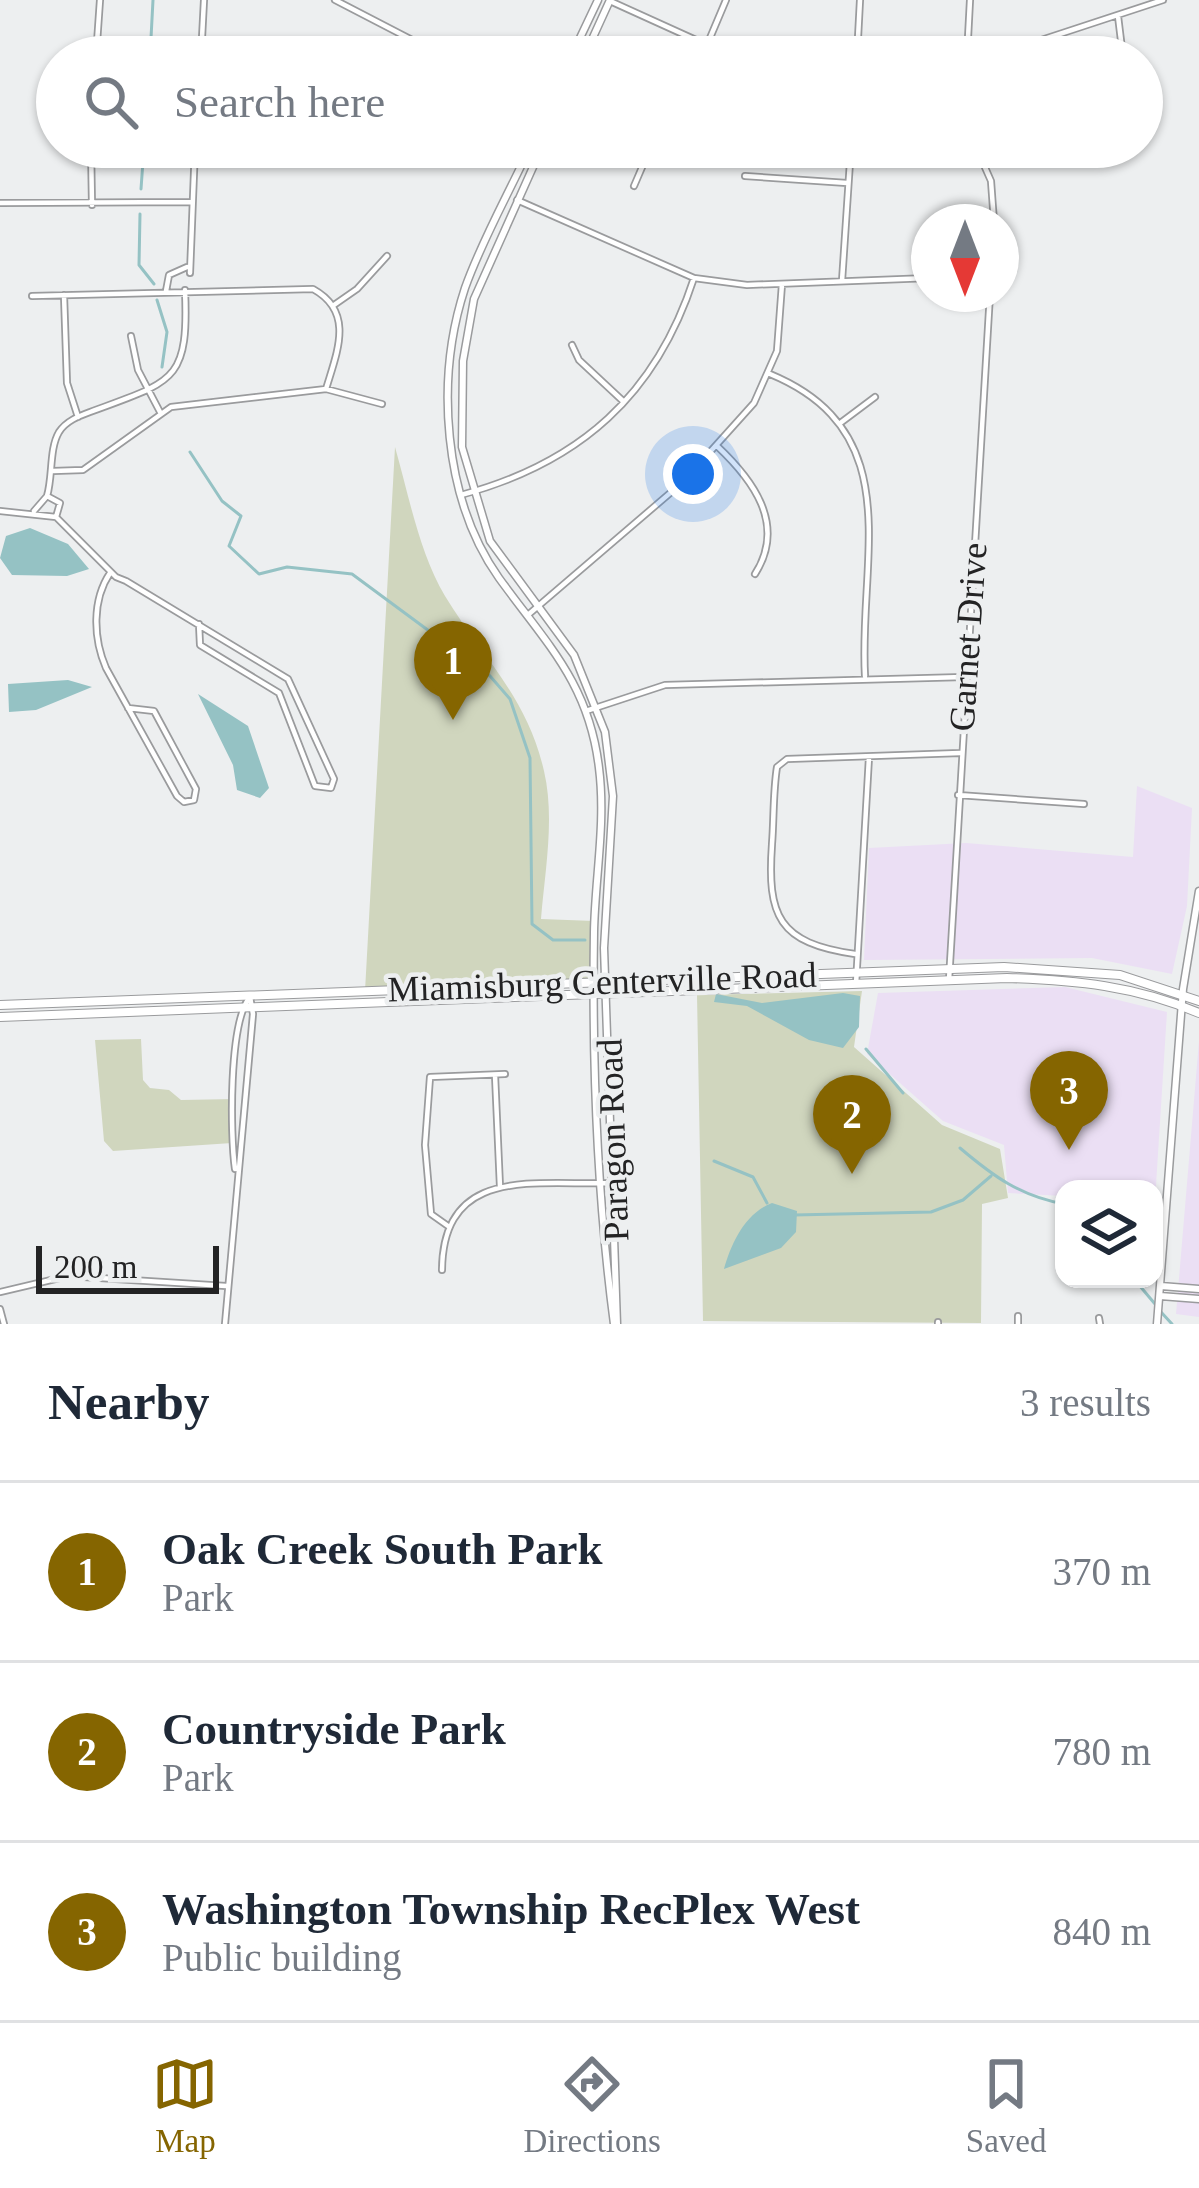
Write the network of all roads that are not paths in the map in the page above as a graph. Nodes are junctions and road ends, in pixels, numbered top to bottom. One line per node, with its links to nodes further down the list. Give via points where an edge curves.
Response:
1 (100, 0): 11 (street)
2 (204, 0): 12 (street)
3 (335, 0): 13 (street)
4 (598, 0): 14 (street)
5 (610, 0): 15 (street); 16 (street)
6 (726, 0): 17 (street)
7 (860, 0): 18 (street)
8 (970, 0): 19 (street)
9 (1163, 0): 10 (street)
10 (1118, 15): 20 (street); 21 (street)
11 (97, 36)
12 (201, 36)
13 (404, 36)
14 (585, 36)
15 (589, 36)
16 (688, 36)
17 (711, 36)
18 (858, 36)
19 (968, 36)
20 (1054, 36)
21 (1120, 36)
22 (91, 168): 36 (street)
23 (193, 168): 33 (street)
24 (520, 168): 62 (street, Paragon Road, via 456,327 450,415)
25 (532, 168): 32 (street, Paragon Road)
26 (642, 168): 31 (street)
27 (849, 168): 30 (street)
28 (985, 168): 35 (street)
29 (746, 176): 30 (street)
30 (848, 183): 40 (street)
31 (634, 186)
32 (517, 200): 38 (street); 61 (street, Paragon Road, via 480,277 465,342 461,427)
33 (191, 202): 36 (street); 43 (street, via 189,270 170,275)
34 (0, 203): 36 (street)
35 (993, 204)
36 (92, 205)
37 (387, 256): 46 (street)
38 (694, 278): 41 (street); 54 (street, via 669,347)
39 (911, 279): 40 (street)
40 (842, 281): 41 (street)
41 (782, 284): 50 (street)
42 (185, 290): 43 (street); 46 (street, via 297,286); 51 (street, via 184,355 171,376)
43 (166, 291): 44 (street)
44 (64, 295): 45 (street); 57 (street, via 67,383)
45 (32, 296)
46 (334, 305): 52 (street, via 340,336)
47 (989, 312): 73 (street, Garnet Drive)
48 (131, 336): 51 (street)
49 (572, 345): 54 (street)
50 (770, 374): 58 (street, via 810,395); 59 (street)
51 (148, 388): 56 (street); 57 (street)
52 (326, 389): 55 (street); 56 (street)
53 (875, 397): 58 (street)
54 (624, 402): 61 (street, via 558,457)
55 (382, 404)
56 (160, 412): 60 (street, via 78,472)
57 (78, 417): 60 (street, via 56,438)
58 (839, 424): 72 (street, via 869,494)
59 (717, 446): 68 (street, via 762,498 764,544); 69 (street)
60 (53, 471): 63 (street)
61 (473, 492): 62 (street); 69 (street, Paragon Road, via 497,555)
62 (461, 495): 70 (street, Paragon Road, via 484,554)
63 (47, 496): 65 (street); 66 (street, via 60,503)
64 (0, 511): 65 (street)
65 (34, 512): 66 (street)
66 (56, 517): 67 (street)
67 (110, 573): 71 (street); 75 (street, via 97,598 98,645)
68 (755, 574)
69 (540, 608): 70 (street); 74 (street, Paragon Road)
70 (529, 614): 76 (street, Paragon Road, via 573,677)
71 (199, 624): 71 (street, via 293,685 334,778 331,788 315,786 275,688 200,645)
72 (866, 676): 73 (street); 74 (street, via 665,686)
73 (964, 677): 77 (street, Garnet Drive)
74 (597, 706): 76 (street); 87 (street, Paragon Road, via 614,796)
75 (128, 708): 75 (street, via 177,796 194,800 196,789 154,711)
76 (586, 711): 89 (street, Paragon Road, via 601,785)
77 (960, 753): 78 (street); 79 (street, Garnet Drive)
78 (869, 756): 82 (street); 82 (street, via 788,759 776,770 774,910 803,940)
79 (958, 795): 80 (street); 84 (street, Garnet Drive)
80 (1084, 804)
81 (1199, 891): 90 (street)
82 (855, 955): 83 (street)
83 (856, 973): 84 (main road, Miamisburg Centerville Road); 85 (main road, Miamisburg Centerville Road); 86 (street)
84 (949, 975): 86 (main road, Miamisburg Centerville Road); 90 (main road, Miamisburg Centerville Road, via 1092,970); 94 (main road, Miamisburg Centerville Road, via 1081,980)
85 (740, 976): 87 (main road, Miamisburg Centerville Road); 88 (main road)
86 (856, 984): 88 (main road, Miamisburg Centerville Road)
87 (607, 988): 88 (main road, Miamisburg Centerville Road); 89 (main road, Miamisburg Centerville Road); 101 (street, Paragon Road)
88 (741, 988)
89 (596, 989): 92 (main road, Miamisburg Centerville Road); 102 (street, Paragon Road)
90 (1183, 994): 91 (main road, Miamisburg Centerville Road); 94 (street)
91 (1199, 1001)
92 (248, 1004): 95 (main road, Miamisburg Centerville Road); 100 (street); 100 (street)
93 (0, 1005): 95 (main road, Miamisburg Centerville Road)
94 (1182, 1005): 96 (main road, Miamisburg Centerville Road); 107 (street)
95 (135, 1006): 97 (main road, Miamisburg Centerville Road)
96 (1199, 1013)
97 (0, 1017)
98 (505, 1074): 99 (street)
99 (495, 1075): 103 (street); 104 (street, via 430,1077 428,1196 433,1218)
100 (235, 1175): 109 (street)
101 (614, 1183): 102 (street); 105 (street, Paragon Road)
102 (602, 1184): 103 (street); 106 (street, Paragon Road)
103 (500, 1187): 104 (street, via 465,1202)
104 (448, 1226): 108 (street)
105 (617, 1241): 106 (street); 119 (street, Paragon Road)
106 (605, 1242): 119 (street, Paragon Road)
107 (1163, 1259)
108 (442, 1270)
109 (228, 1286): 113 (street, via 68,1276); 118 (street)
110 (1163, 1286): 112 (street)
111 (1161, 1288): 114 (street)
112 (1199, 1289)
113 (0, 1292)
114 (1160, 1297): 115 (street); 120 (street)
115 (1199, 1299)
116 (0, 1309): 117 (street)
117 (4, 1324)
118 (225, 1324)
119 (615, 1324)
120 (1157, 1324)

